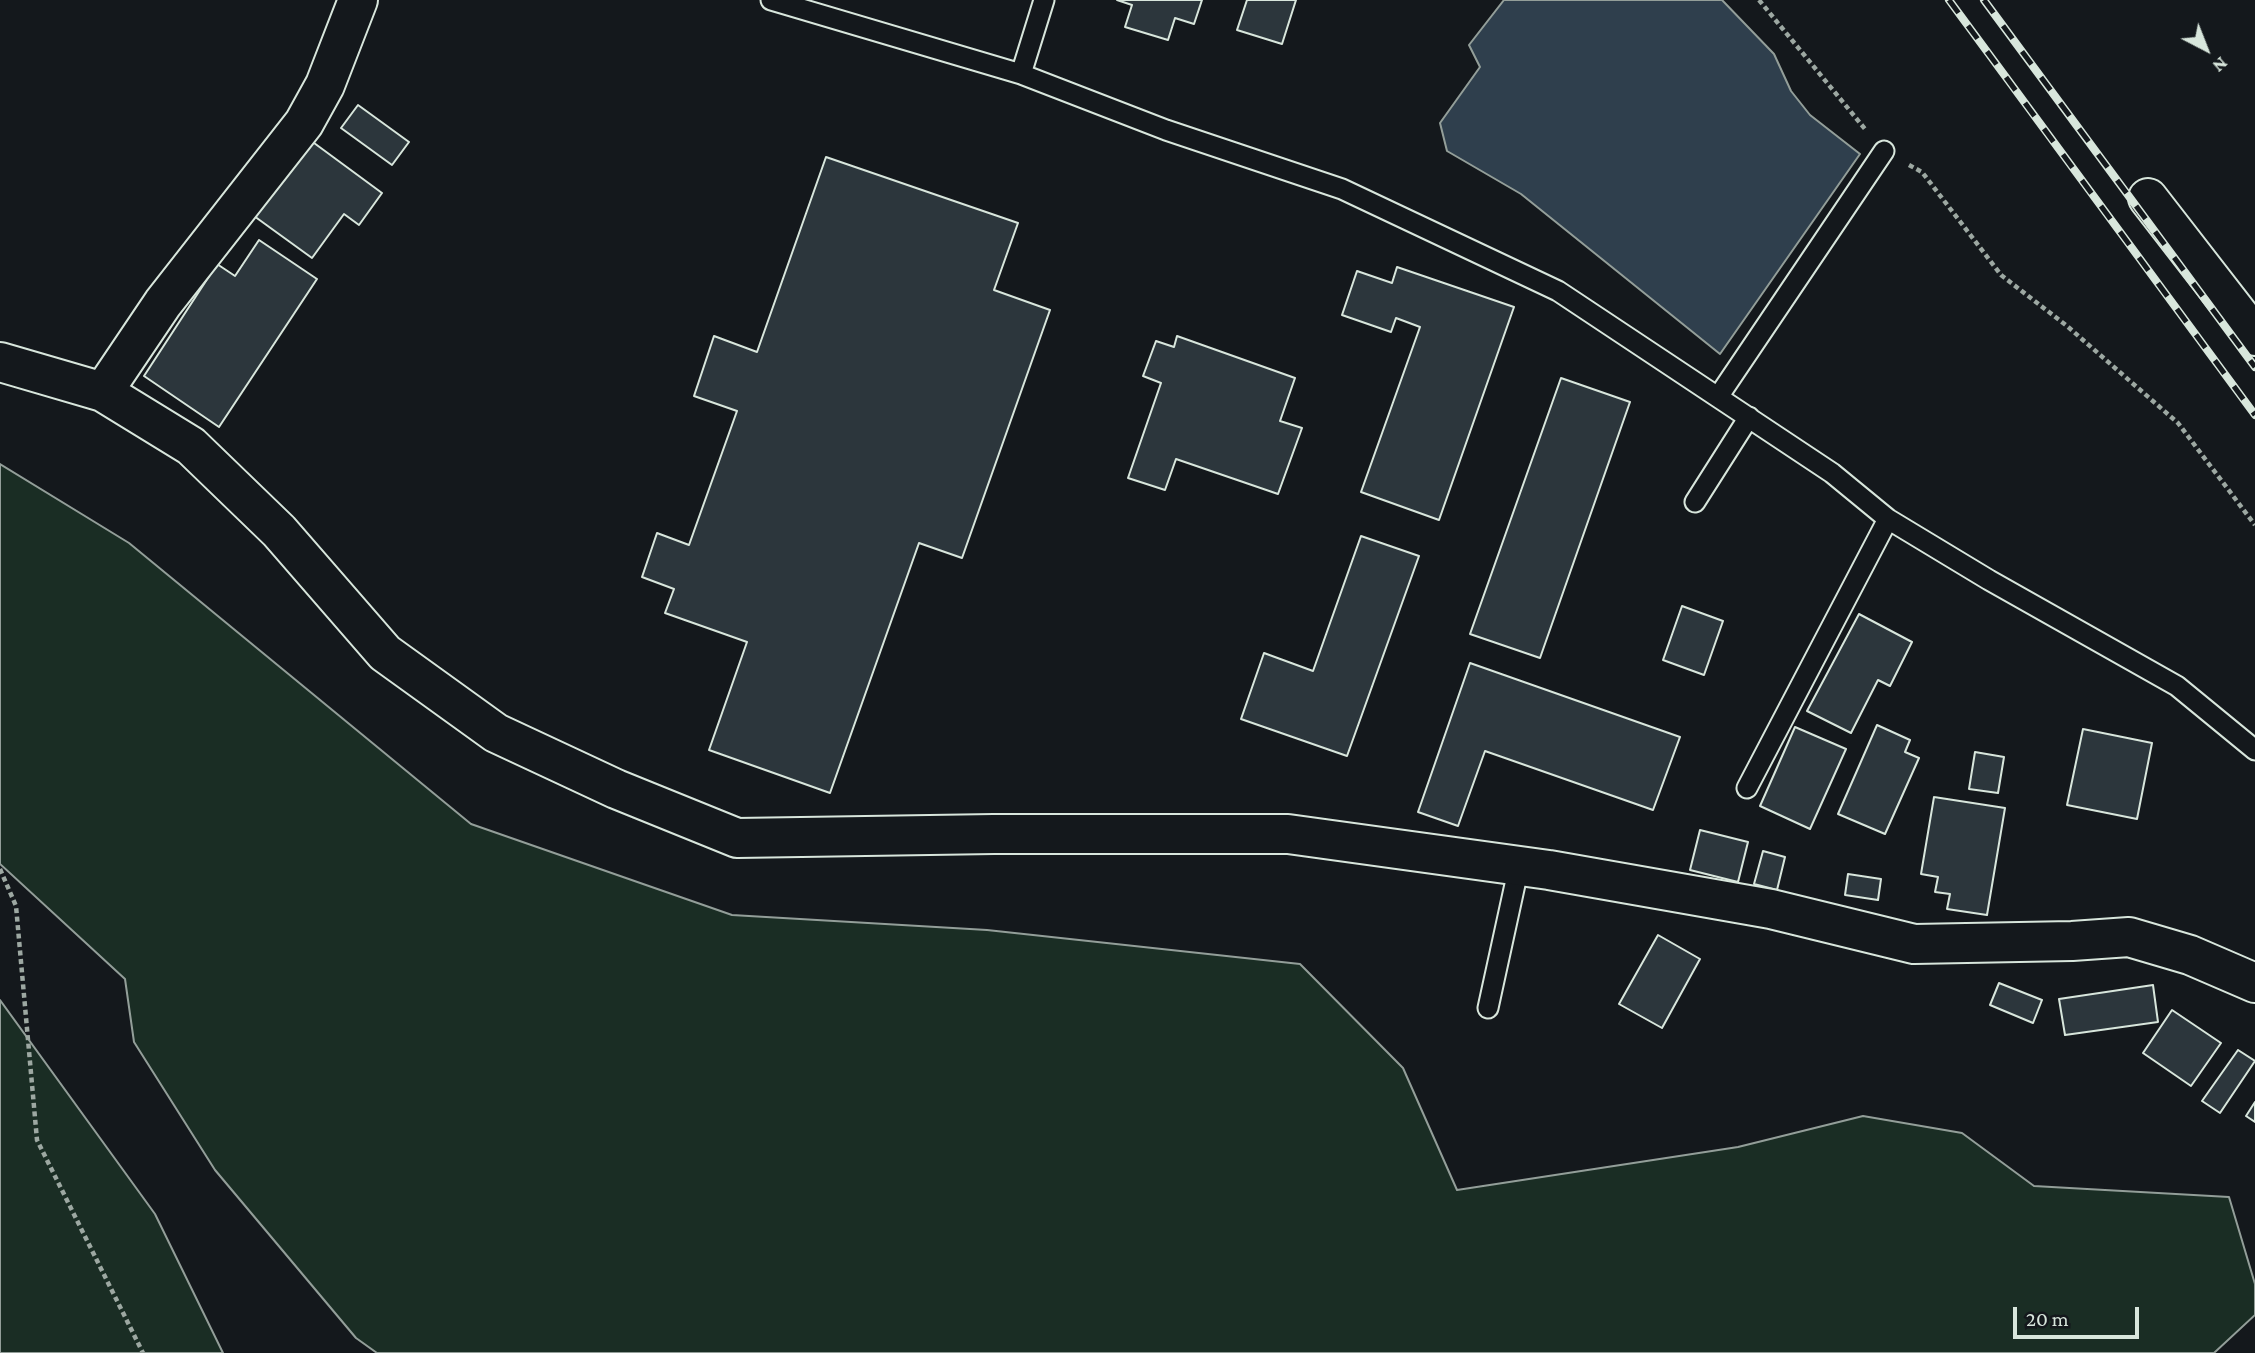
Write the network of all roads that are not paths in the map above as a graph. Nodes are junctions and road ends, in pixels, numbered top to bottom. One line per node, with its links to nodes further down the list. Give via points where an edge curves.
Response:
1 (358, 0): 9 (street, via 325,85 303,123 163,303)
2 (771, 0): 4 (lane)
3 (1044, 0): 4 (lane)
4 (1021, 74): 10 (lane, via 1354,195 1558,291)
5 (1884, 151): 10 (lane)
6 (2148, 198): 7 (street)
7 (2255, 336)
8 (0, 362): 9 (street)
9 (103, 392): 16 (street, via 191,446 279,531 385,653 496,733 737,838 1288,834)
10 (1718, 397): 11 (lane)
11 (1749, 417): 12 (lane); 13 (lane, via 1832,473)
12 (1695, 502)
13 (1888, 519): 14 (lane, via 2177,686); 15 (lane)
14 (2255, 750)
15 (1746, 788)
16 (1519, 866): 17 (street, via 1771,909 1914,944 2129,937 2190,955); 18 (lane)
17 (2255, 983)
18 (1488, 1009)

